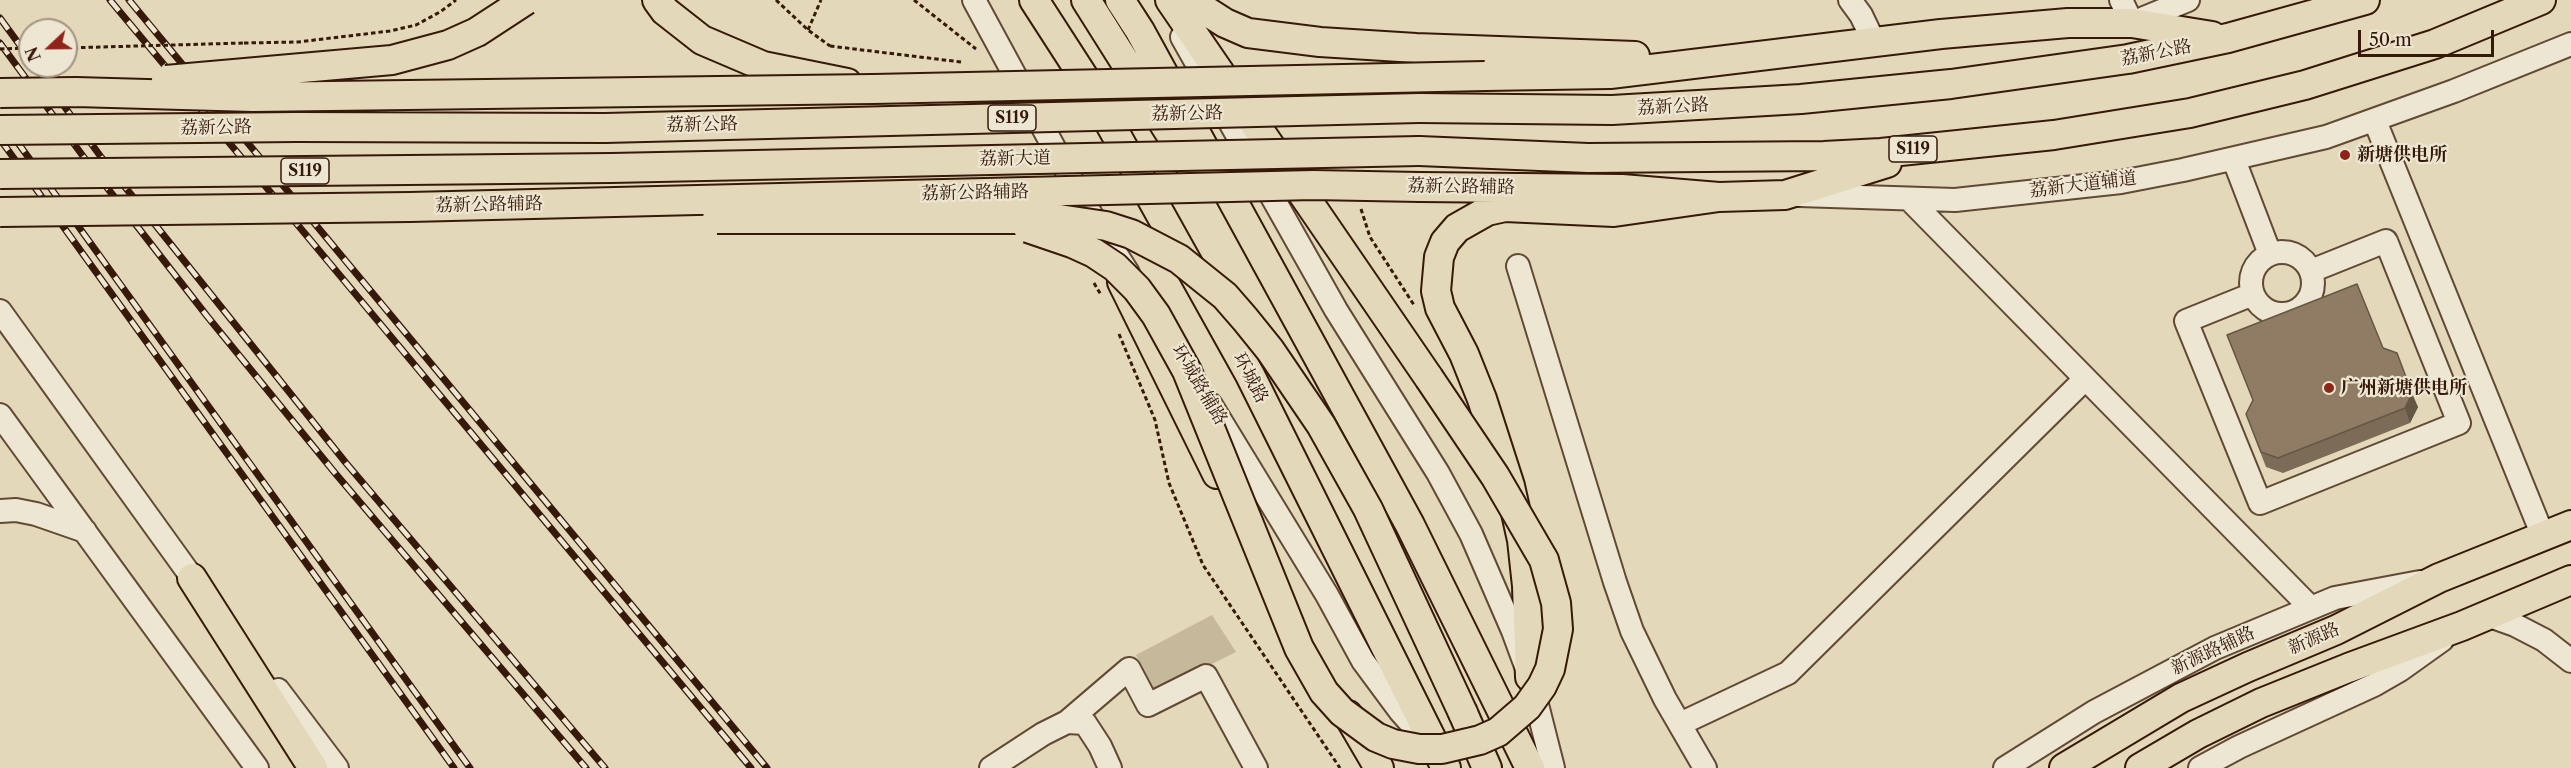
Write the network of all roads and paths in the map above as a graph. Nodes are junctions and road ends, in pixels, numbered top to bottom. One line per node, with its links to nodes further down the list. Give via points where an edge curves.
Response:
1 (456, 0): 26 (path, bridge, via 416,25 390,31 298,42)
2 (511, 0): 21 (main road, bridge)
3 (526, 0): 21 (main road, bridge)
4 (657, 0): 31 (main road, bridge, via 702,40 763,66)
5 (776, 0): 20 (path)
6 (821, 0): 20 (path)
7 (915, 0): 28 (path)
8 (974, 0): 44 (street, 环城路辅路)
9 (1034, 0): 74 (main road, 环城路, via 1085,79 1250,375)
10 (1120, 0): 53 (main road)
11 (1160, 0): 71 (street, via 1336,310 1438,473 1471,534)
12 (1170, 0): 48 (main road, bridge, via 1495,476 1545,560 1558,629 1550,669 1527,707 1498,732 1442,749 1393,744 1342,712 1310,671 1187,371 1156,315 1137,289 1094,253 1034,230)
13 (1189, 0): 29 (main road, via 1248,33 1320,42)
14 (1850, 0): 23 (street)
15 (2188, 0): 19 (street)
16 (2365, 0): 22 (main road, 荔新公路 / S119)
17 (2545, 0): 36 (main road, S119, via 2388,60 2246,101 2122,125)
18 (1089, 5): 53 (main road, via 1190,166)
19 (2127, 11): 22 (main road); 23 (main road, via 2068,23)
20 (808, 30): 30 (path, bridge, via 830,46)
21 (477, 32): 32 (main road, bridge, via 448,45 392,60 203,75)
22 (2228, 38): 35 (main road, 荔新公路 / S119, bridge, via 2033,74 1801,99 1612,110 1419,108 605,128)
23 (1874, 42): 29 (main road)
24 (2571, 44): 34 (street, 荔新大道辅道)
25 (18, 48): 27 (path, bridge)
26 (78, 48)
27 (0, 49)
28 (979, 51)
29 (1724, 59): 31 (main road, bridge, via 1610,74)
30 (963, 62)
31 (873, 89): 32 (main road, bridge, via 254,97)
32 (76, 92): 33 (main road, bridge)
33 (0, 93)
34 (2375, 121): 38 (street, 荔新大道辅道); 64 (street)
35 (0, 130)
36 (1942, 146): 37 (main road, S119, via 1824,156); 41 (main road, 荔新公路辅路)
37 (1588, 158): 39 (main road, 荔新大道 / S119, bridge, via 1419,151 611,168); 40 (main road)
38 (2234, 159): 43 (street, 荔新大道辅道, via 2121,182 1955,200); 49 (street)
39 (0, 174)
40 (1420, 187): 42 (main road, 荔新公路辅路, via 1622,189); 45 (main road, 荔新公路辅路, bridge, via 1313,185)
41 (1785, 195): 42 (main road, 荔新公路辅路); 43 (street, 荔新大道辅道)
42 (1719, 197): 71 (main road, via 1624,211 1523,207 1487,211 1457,228 1438,257 1436,291 1440,308 1482,399 1510,486 1522,540)
43 (1909, 199): 59 (street)
44 (1085, 206): 74 (street, 环城路辅路, via 1186,364 1363,661); 75 (main road, via 1255,549)
45 (410, 207): 47 (main road, 荔新公路辅路, bridge); 48 (main road, bridge, via 523,219)
46 (1360, 207): 56 (path, via 1370,237)
47 (0, 212)
48 (991, 220): 84 (main road, bridge, via 1059,219 1131,234 1179,259 1226,296 1292,380 1347,470)
49 (2271, 254): 51 (street, via 2299,256); 54 (street, via 2256,266)
50 (1518, 266): 73 (street, via 1632,631)
51 (2311, 271): 54 (street, via 2313,291 2294,312 2275,314 2265,310); 54 (street, via 2386,241 2459,423 2260,503 2186,321)
52 (1092, 279): 55 (path)
53 (1275, 279): 85 (main road, via 1410,525)
54 (2253, 294)
55 (1102, 298)
56 (1417, 309)
57 (0, 311): 65 (street)
58 (1116, 327): 83 (path, via 1155,420 1169,483 1203,565)
59 (2085, 379): 68 (street); 73 (street, via 1788,673)
60 (0, 415): 63 (street)
61 (0, 511): 63 (street, via 36,514)
62 (2571, 525): 64 (main road, 新源路)
63 (85, 531): 77 (street)
64 (2543, 536): 66 (main road, 新源路)
65 (192, 578): 78 (main road); 79 (street)
66 (2439, 578): 68 (street, 新源路辅路, via 2369,590); 88 (main road, 新源路, via 2336,630 2181,698)
67 (2571, 580): 69 (main road)
68 (2310, 608): 87 (street, 新源路辅路, via 2156,678)
69 (2474, 621): 70 (street, via 2515,625 2544,640); 89 (main road, via 2261,703); 90 (street, via 2374,685)
70 (2571, 661)
71 (1530, 677): 86 (street)
72 (1067, 722): 80 (street); 81 (street, via 1085,723); 82 (street, via 1129,669 1148,705 1206,676)
73 (1680, 724): 76 (street)
74 (1444, 763)
75 (1377, 766)
76 (1702, 766)
77 (256, 768)
78 (313, 768)
79 (336, 768)
80 (991, 768)
81 (1110, 768)
82 (1256, 768)
83 (1340, 768)
84 (1487, 768)
85 (1530, 768)
86 (1553, 768)
87 (2005, 768)
88 (2064, 768)
89 (2140, 768)
90 (2200, 768)

